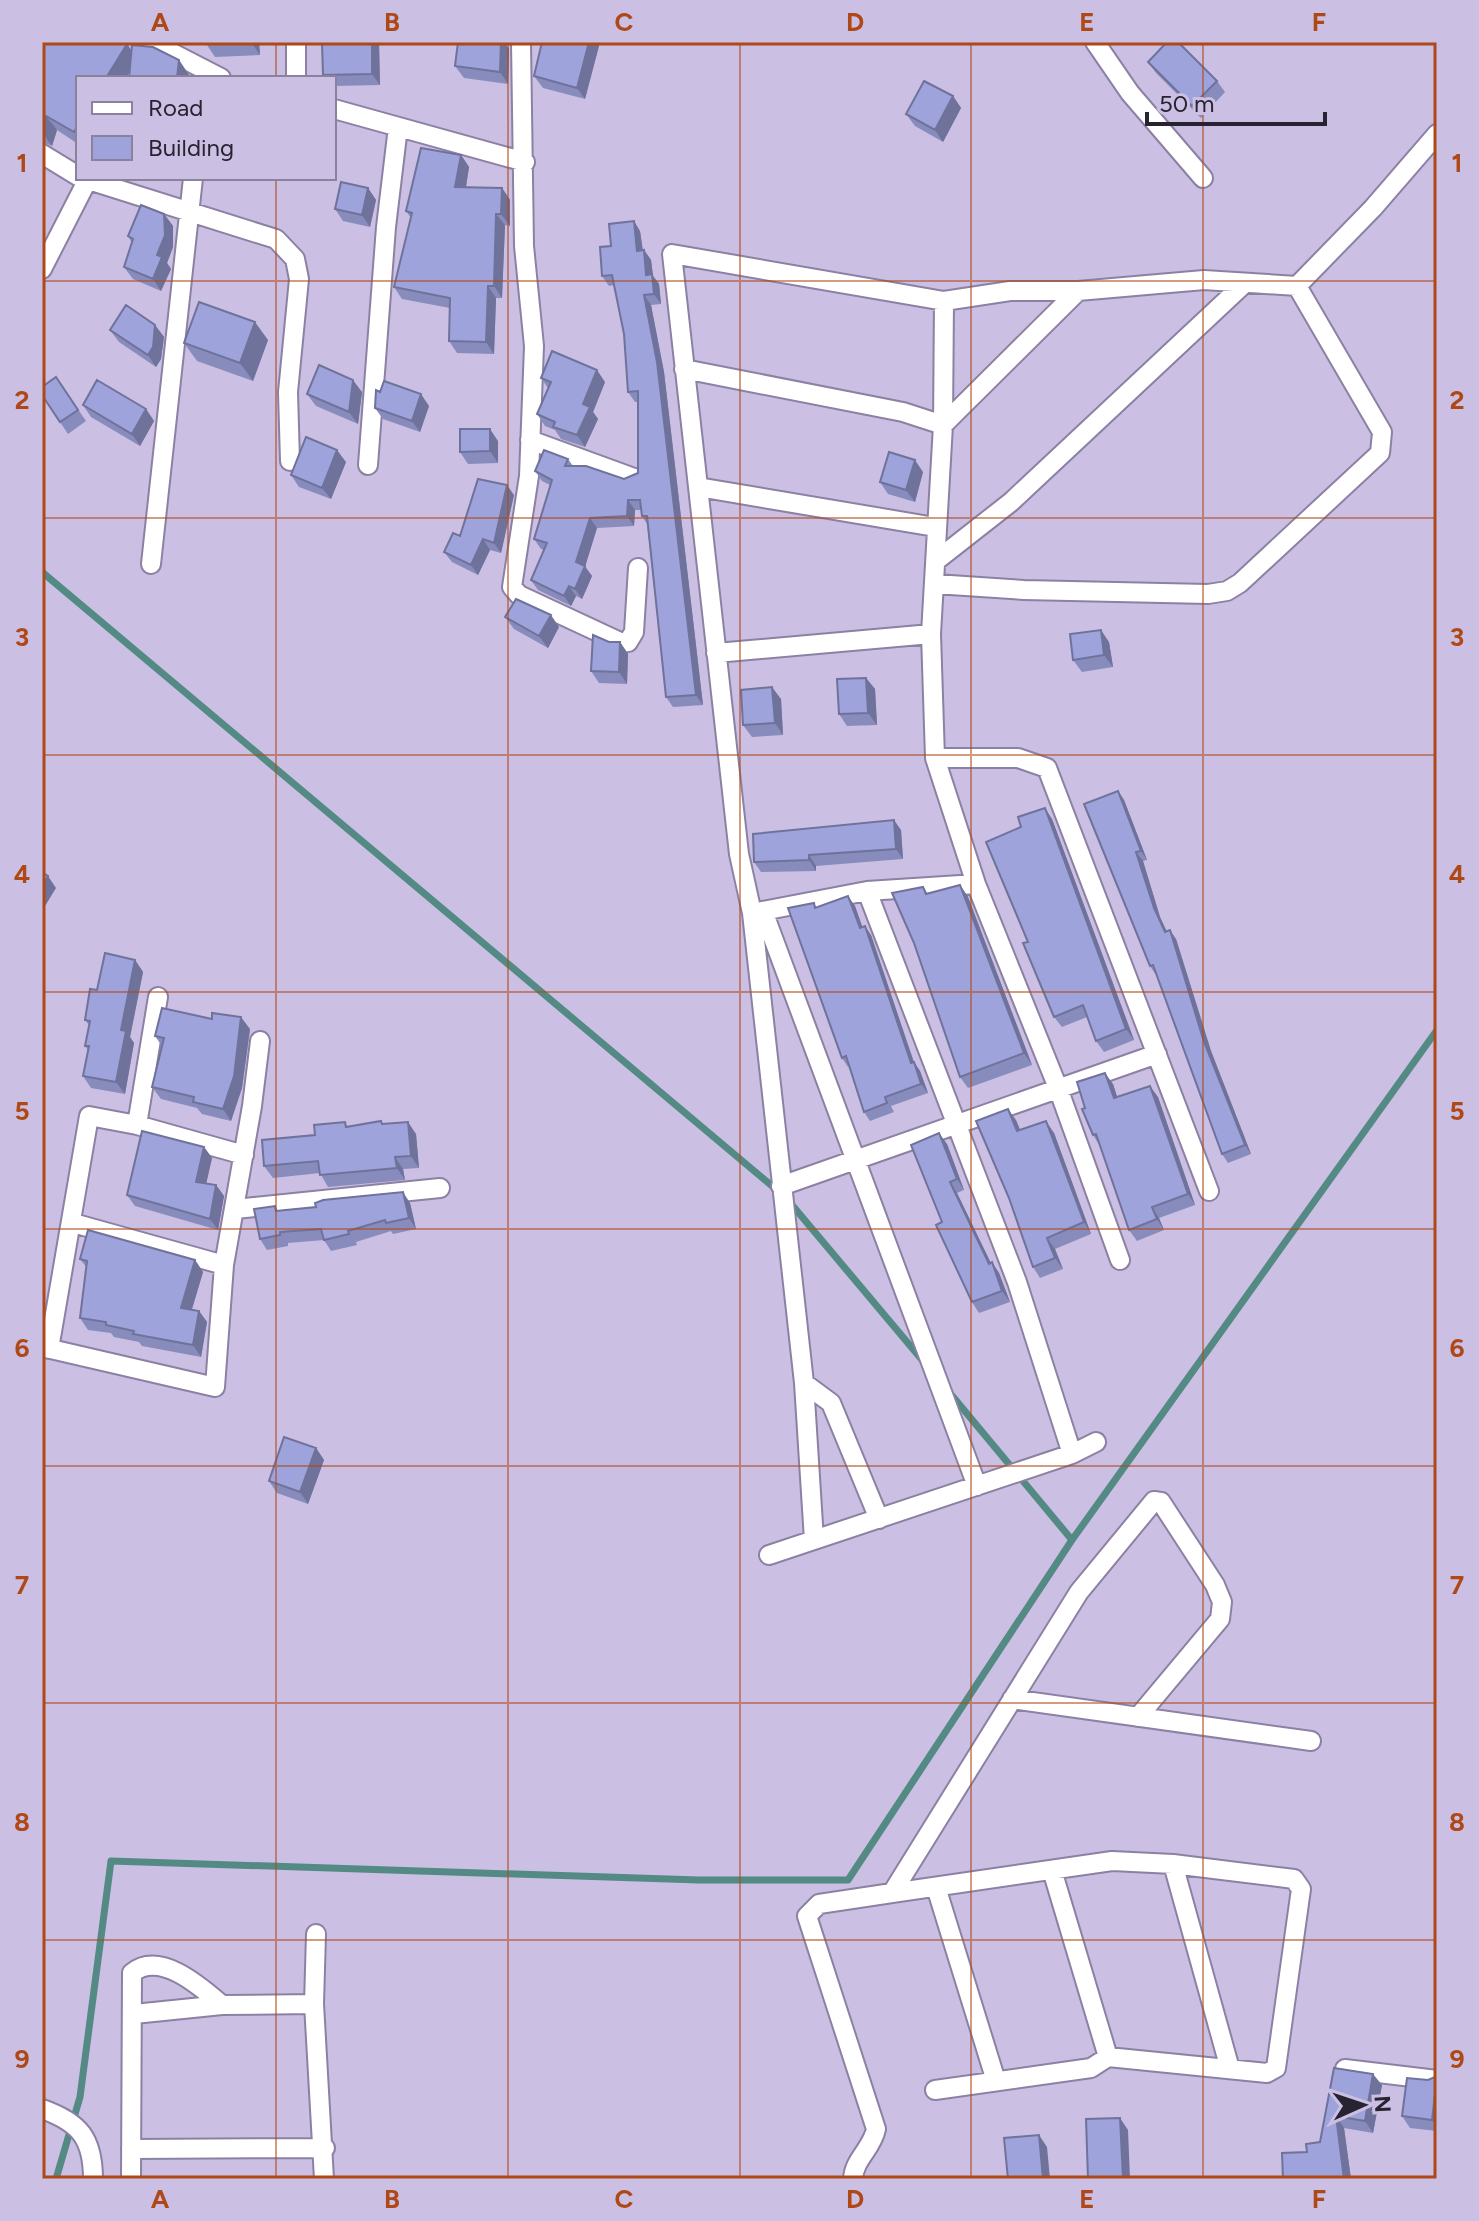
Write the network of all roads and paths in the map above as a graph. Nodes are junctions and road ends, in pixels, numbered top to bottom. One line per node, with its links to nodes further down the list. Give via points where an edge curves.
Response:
1 (151, 42): 5 (street)
2 (296, 42): 6 (street)
3 (521, 42): 11 (street)
4 (1095, 42): 13 (street, via 1130,93)
5 (213, 76)
6 (296, 76)
7 (336, 110): 8 (street)
8 (398, 127): 11 (street); 27 (street)
9 (1437, 134): 20 (street)
10 (42, 154): 12 (street)
11 (525, 162): 25 (street, via 524,246 534,346)
12 (76, 174)
13 (1203, 178)
14 (81, 180): 18 (street)
15 (88, 180): 17 (street)
16 (193, 180): 17 (street)
17 (190, 214): 26 (street, via 276,239 295,259 299,279 288,392); 32 (street)
18 (42, 269)
19 (1245, 283): 20 (street); 21 (street, via 1204,280); 31 (street, via 1011,502)
20 (1297, 286): 34 (street, via 1382,432 1383,444 1380,453 1240,583 1208,594)
21 (1078, 291): 22 (street, via 1010,291); 24 (street)
22 (944, 301): 23 (street, via 672,254); 24 (street)
23 (684, 369): 24 (street, via 903,412); 29 (street)
24 (943, 425): 30 (street)
25 (530, 440): 28 (street); 33 (street, via 514,593 615,642 628,642 634,632)
26 (290, 461)
27 (368, 465)
28 (634, 478)
29 (698, 487): 30 (street); 36 (street)
30 (935, 527): 31 (street)
31 (937, 560): 34 (street)
32 (151, 564)
33 (638, 568)
34 (935, 584): 35 (street)
35 (931, 634): 36 (street); 37 (street)
36 (716, 653): 40 (street, via 739,854)
37 (935, 758): 38 (street); 43 (street, via 1018,758 1047,768)
38 (976, 884): 39 (street); 44 (street)
39 (867, 891): 40 (street); 45 (street)
40 (757, 912): 48 (street); 51 (street)
41 (158, 997): 46 (street)
42 (260, 1041): 47 (street)
43 (1157, 1054): 44 (street); 50 (street)
44 (1058, 1088): 45 (street); 54 (street)
45 (954, 1124): 48 (street); 59 (street, via 1017,1282)
46 (137, 1125): 47 (street); 53 (street, via 94,1115 86,1121)
47 (244, 1155): 52 (street)
48 (854, 1159): 51 (street); 60 (street)
49 (440, 1188): 52 (street)
50 (1209, 1191)
51 (782, 1192): 57 (street)
52 (235, 1209): 55 (street)
53 (73, 1223): 55 (street); 56 (street)
54 (1120, 1260)
55 (224, 1265): 56 (street, via 215,1387)
56 (45, 1348)
57 (804, 1383): 61 (street, via 831,1403); 62 (street)
58 (1096, 1442): 59 (street)
59 (1072, 1454): 60 (street)
60 (977, 1486): 61 (street)
61 (879, 1519): 62 (street)
62 (814, 1540): 63 (street)
63 (769, 1555)
64 (1012, 1699): 65 (street); 65 (street, via 1079,1592 1154,1501 1161,1502 1222,1602 1220,1619); 70 (street)
65 (1138, 1717): 66 (street)
66 (1311, 1741)
67 (1173, 1864): 68 (street, via 1112,1861); 76 (street); 76 (street, via 1294,1879 1301,1889 1276,2068 1267,2073)
68 (1052, 1870): 69 (street); 75 (street)
69 (936, 1887): 70 (street); 79 (street)
70 (892, 1893): 87 (street, via 819,1904 807,1916 876,2129)
71 (316, 1934): 72 (street)
72 (314, 2004): 73 (street); 82 (street)
73 (222, 2005): 74 (street); 74 (street, via 195,1981 163,1967 146,1966 132,1973)
74 (134, 2014): 83 (street)
75 (1108, 2057): 76 (street); 79 (street, via 1091,2068)
76 (1230, 2069)
77 (1345, 2069): 78 (street)
78 (1437, 2080)
79 (996, 2081): 80 (street)
80 (935, 2090)
81 (42, 2109): 84 (street, via 68,2118 84,2134)
82 (325, 2148): 83 (street); 86 (street)
83 (131, 2149): 85 (street)
84 (93, 2179)
85 (131, 2179)
86 (324, 2179)
87 (853, 2179)

